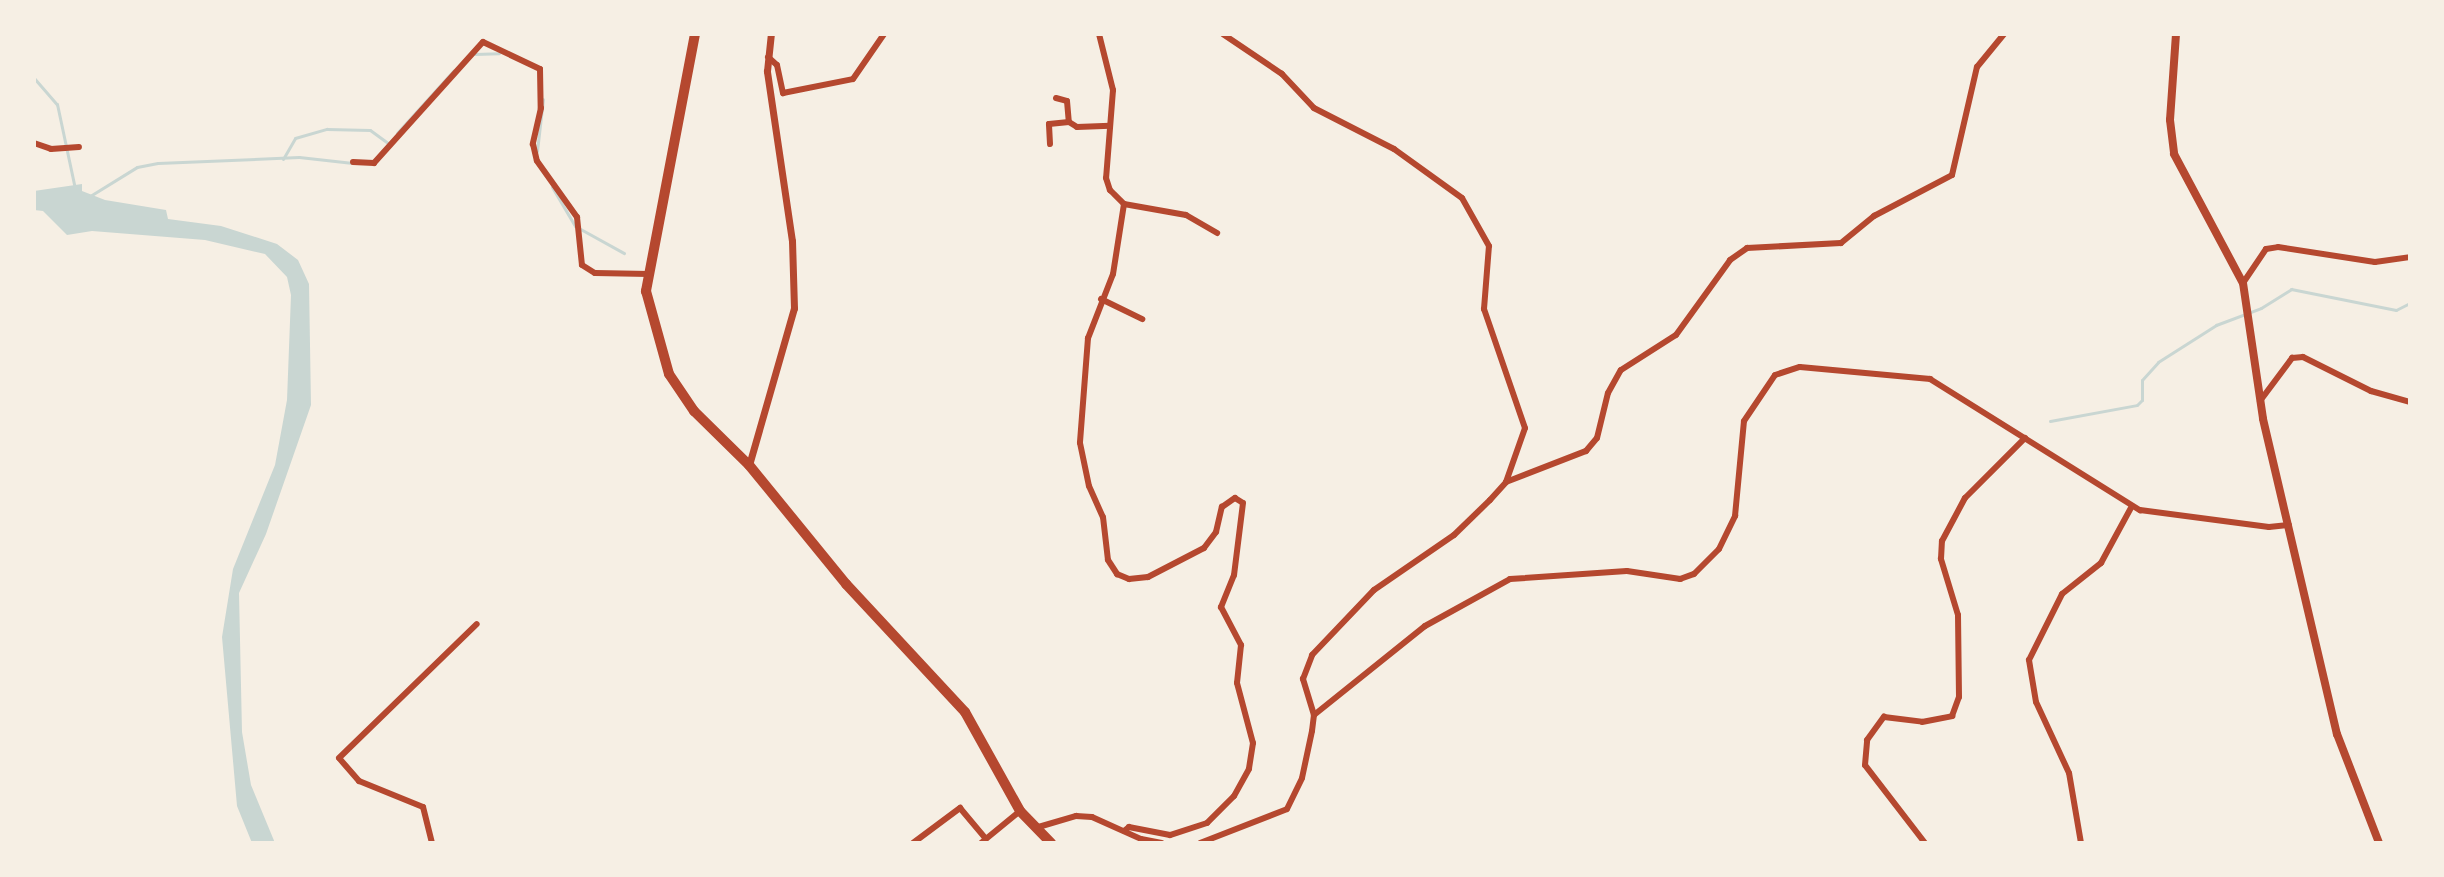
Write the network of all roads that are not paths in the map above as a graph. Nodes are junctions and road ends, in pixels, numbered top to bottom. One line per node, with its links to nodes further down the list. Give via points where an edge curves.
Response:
1 (695, 34): 19 (highway)
2 (771, 34): 8 (street)
3 (884, 34): 8 (street, via 853,79 783,93 777,65)
4 (1099, 34): 11 (street, via 1113,90)
5 (1223, 34): 27 (street, via 1282,74 1314,108 1394,149 1462,198 1489,246 1484,309 1525,428)
6 (2004, 34): 27 (street, via 1977,67 1952,175 1874,216 1841,243 1747,248 1730,260 1676,335 1621,370 1608,393 1597,438 1586,451)
7 (2176, 34): 20 (main road, via 2170,120 2174,154)
8 (768, 57): 26 (street, via 792,241 794,308)
9 (1056, 98): 10 (street, via 1067,101)
10 (1069, 122): 11 (street, via 1081,128); 13 (street, via 1049,124)
11 (1110, 126): 16 (street, via 1106,178)
12 (34, 143): 14 (street)
13 (1050, 144)
14 (79, 147)
15 (353, 162): 19 (street, via 374,163 483,42 540,69 541,108 533,144 537,161 577,217 582,265 595,273)
16 (1124, 204): 17 (street, via 1186,215); 21 (street, via 1116,225 1113,274)
17 (1217, 233)
18 (2410, 257): 20 (street, via 2375,262 2278,247 2266,249)
19 (649, 274): 26 (highway, via 646,291 669,374 694,411)
20 (2243, 283): 23 (main road)
21 (1101, 299): 22 (street); 34 (street, via 1088,338 1080,443 1089,486 1103,517 1108,560 1117,574 1148,577 1204,548 1216,532 1222,507 1235,498 1243,503 1237,562 1221,607 1241,645 1238,694 1253,730 1249,769 1234,796 1207,823 1170,835 1129,827)
22 (1142, 319)
23 (2260, 401): 24 (street, via 2292,358 2303,357 2371,391); 29 (main road)
24 (2410, 402)
25 (2025, 438): 28 (street); 31 (street, via 1930,379 1788,369 1762,387 1744,421 1735,516 1719,549 1694,574 1680,579 1627,571 1510,579 1425,626); 41 (street, via 1965,498 1942,541 1941,559 1958,615 1959,697 1952,716 1922,722 1884,717 1867,740 1865,765)
26 (749, 465): 32 (highway, via 846,584 965,712)
27 (1506, 482): 31 (street, via 1454,535 1374,590 1312,655 1303,679)
28 (2132, 506): 29 (street, via 2215,521); 42 (street, via 2101,563 2062,594 2029,660 2036,702 2069,773)
29 (2289, 525): 43 (main road, via 2337,734)
30 (477, 624): 36 (street, via 339,758 359,781 391,789 423,807)
31 (1314, 715): 40 (street, via 1302,778 1287,809)
32 (1020, 811): 33 (highway); 35 (street)
33 (1035, 828): 34 (street, via 1076,816); 38 (highway)
34 (1124, 831): 39 (street)
35 (984, 841): 37 (street, via 960,808)
36 (432, 843)
37 (913, 843)
38 (1051, 843)
39 (1162, 843)
40 (1200, 843)
41 (1925, 843)
42 (2081, 843)
43 (2379, 843)

